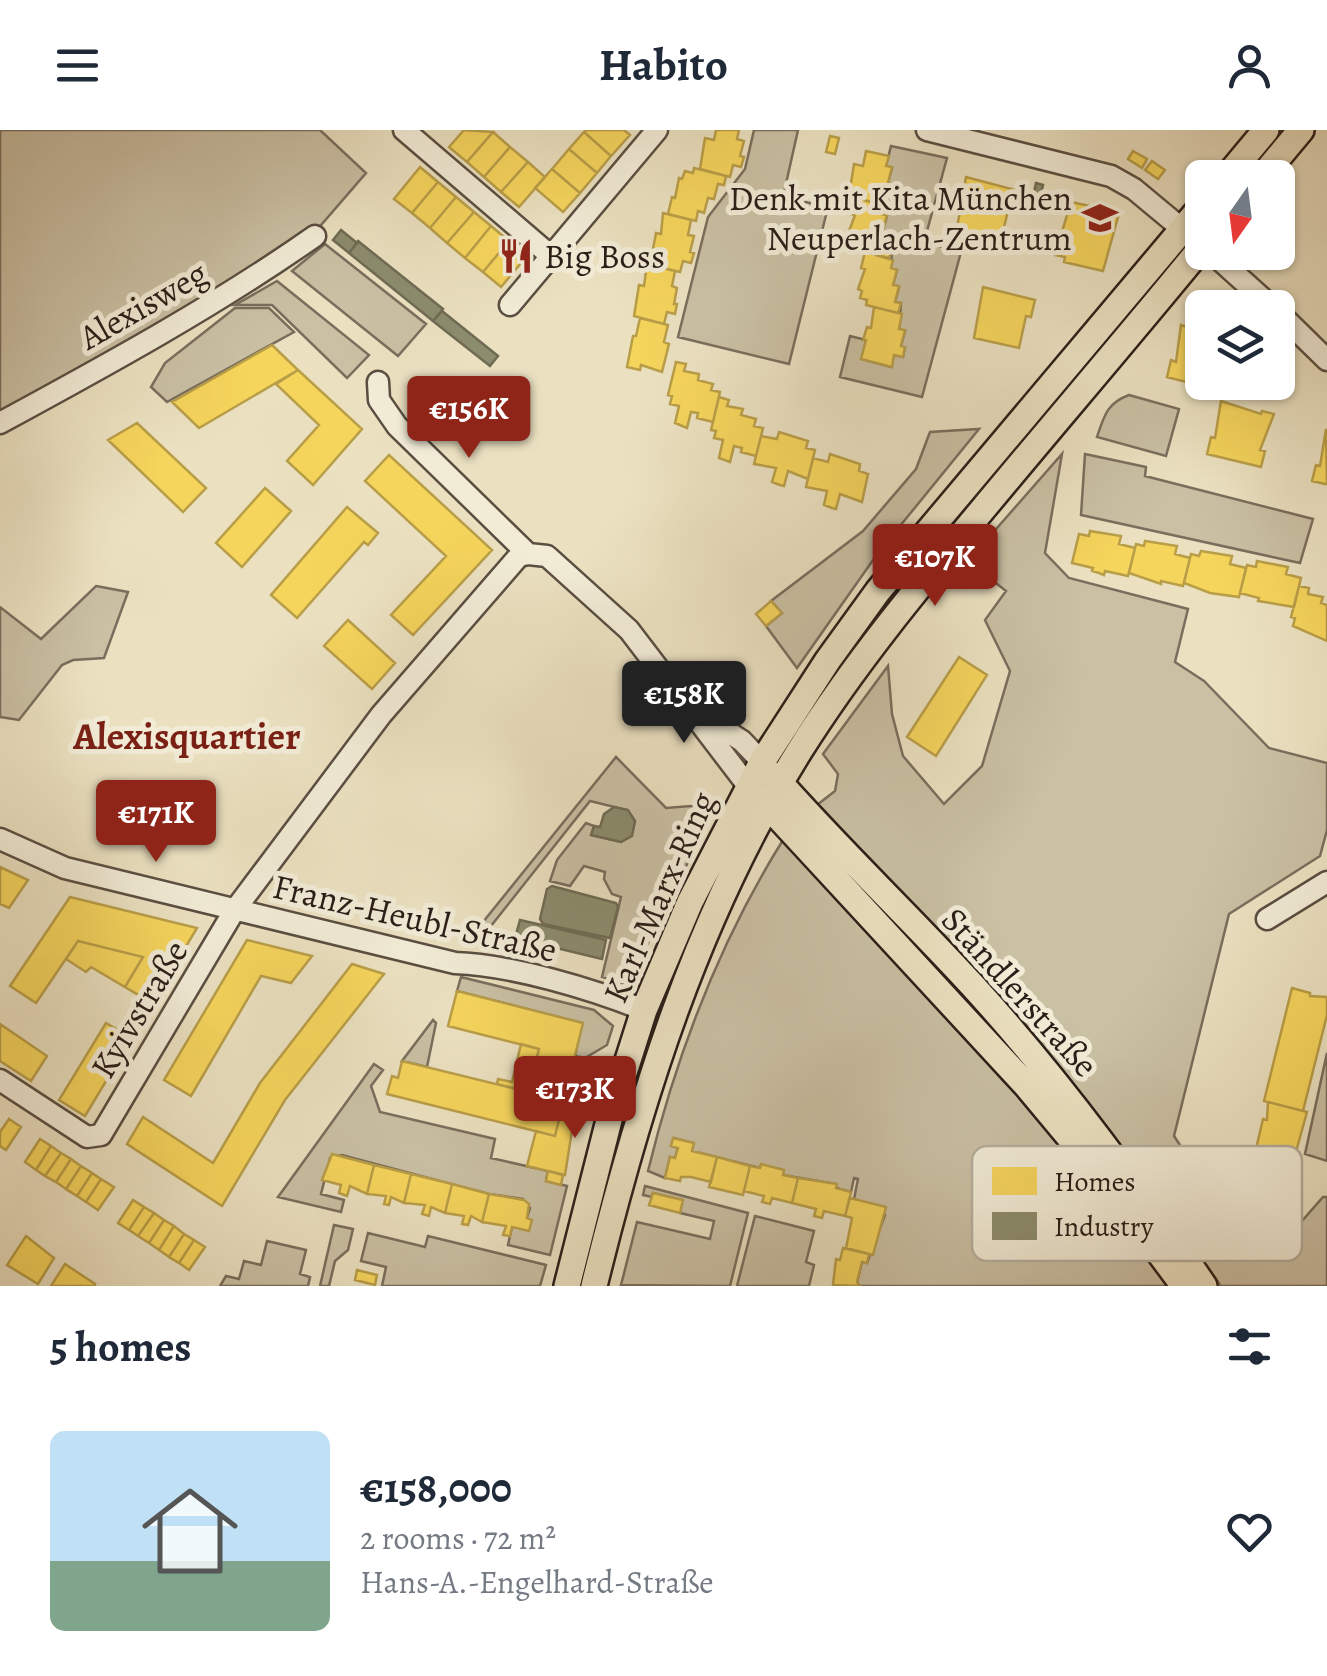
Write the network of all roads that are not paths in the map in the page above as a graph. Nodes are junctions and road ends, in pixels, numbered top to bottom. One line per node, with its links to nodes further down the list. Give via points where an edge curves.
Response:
1 (404, 130): 12 (street)
2 (657, 130): 12 (street)
3 (927, 130): 8 (street, via 1111,176)
4 (1266, 130): 6 (main road)
5 (1301, 130): 7 (main road)
6 (1241, 160)
7 (1276, 160)
8 (1185, 232)
9 (315, 236): 19 (street, Alexisweg, via 130,352)
10 (1185, 253): 22 (main road, Karl-Marx-Ring, via 878,591)
11 (1185, 255): 24 (main road, Karl-Marx-Ring, via 901,607)
12 (551, 256): 15 (street)
13 (1231, 270): 14 (street)
14 (1253, 290)
15 (510, 304)
16 (1295, 329): 17 (street)
17 (1327, 360)
18 (378, 382): 20 (street, via 379,400 396,426)
19 (0, 423)
20 (528, 554): 21 (street, via 546,556 628,630); 27 (street, Kyivstraße, via 518,556 381,714)
21 (686, 704): 22 (street); 23 (street)
22 (762, 762): 23 (main road, Karl-Marx-Ring); 24 (main road, Ständlerstraße)
23 (748, 786): 24 (main road, Ständlerstraße); 29 (main road, Karl-Marx-Ring)
24 (774, 794): 31 (main road, Ständlerstraße); 32 (main road, Ständlerstraße, via 971,984); 36 (main road, Karl-Marx-Ring, via 719,900 670,1020)
25 (0, 839): 27 (street, Franz-Heubl-Straße, via 65,868)
26 (1327, 882): 28 (street)
27 (234, 911): 29 (street, Franz-Heubl-Straße, via 455,963 486,964); 30 (street, Kyivstraße, via 95,1138)
28 (1267, 919)
29 (644, 1010): 35 (main road, Karl-Marx-Ring)
30 (0, 1080)
31 (1077, 1146)
32 (1105, 1146)
33 (1166, 1261): 37 (main road, Ständlerstraße)
34 (1187, 1261): 38 (main road, Ständlerstraße)
35 (568, 1286)
36 (594, 1286)
37 (1184, 1286)
38 (1204, 1286)

